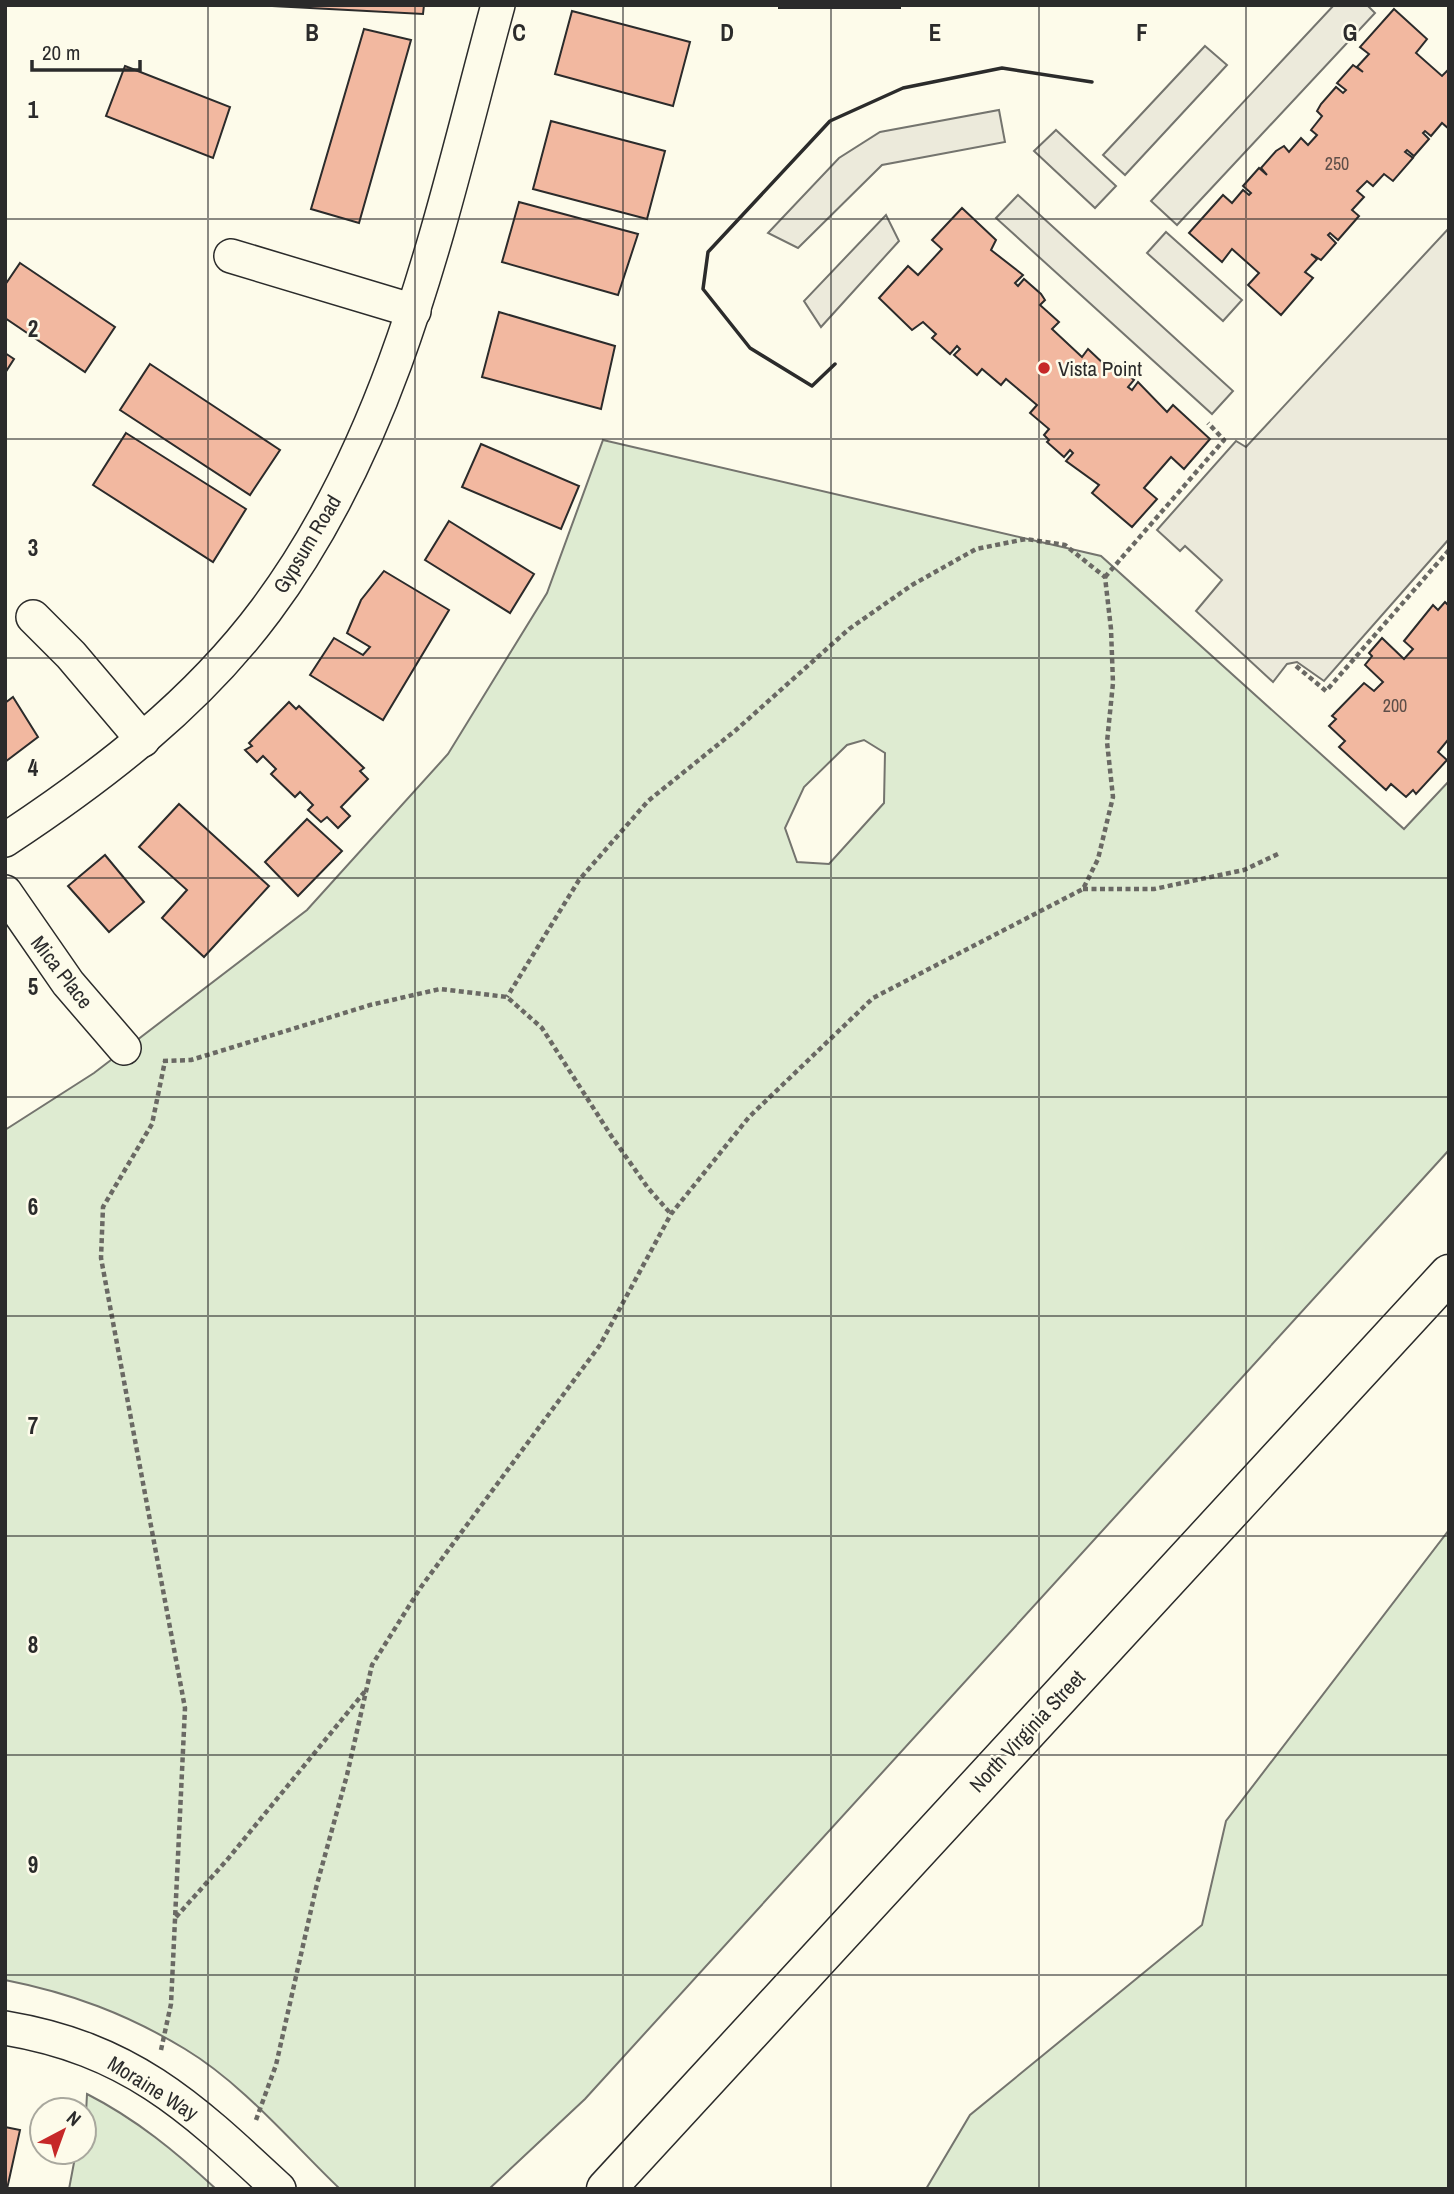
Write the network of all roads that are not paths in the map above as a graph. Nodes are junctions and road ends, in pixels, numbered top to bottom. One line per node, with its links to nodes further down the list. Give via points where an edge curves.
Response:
1 (498, 5): 3 (street, Gypsum Road)
2 (231, 256): 3 (street)
3 (414, 311): 5 (street, Gypsum Road, via 364,446 315,537 265,611 208,678)
4 (33, 617): 5 (street)
5 (143, 740): 6 (street, Gypsum Road, via 80,790)
6 (5, 840)
7 (5, 892): 8 (street, Mica Place, via 68,984)
8 (124, 1048)
9 (1449, 1274): 12 (main road, North Virginia Street)
10 (5, 2028): 11 (street, Moraine Way, via 72,2042 148,2080 191,2110)
11 (279, 2189)
12 (606, 2189)

